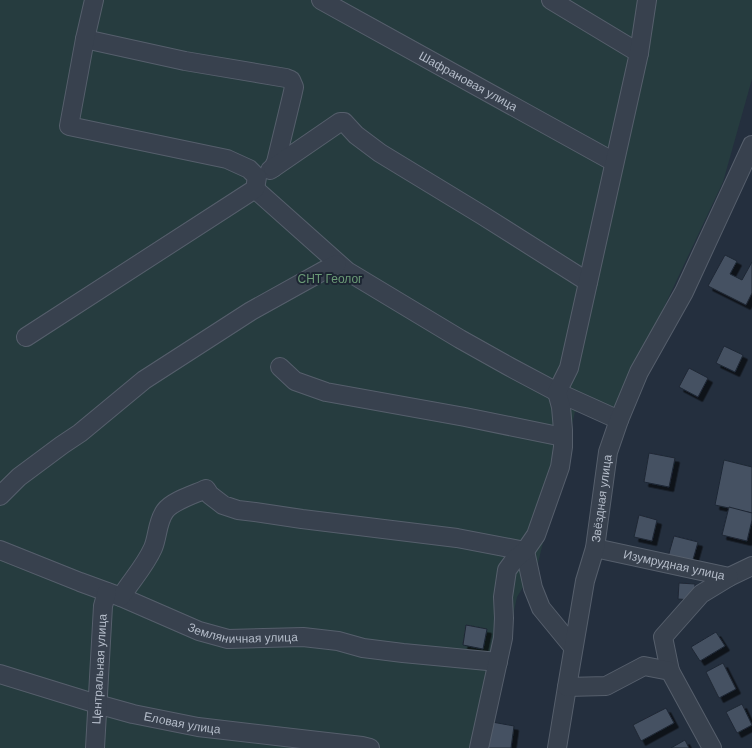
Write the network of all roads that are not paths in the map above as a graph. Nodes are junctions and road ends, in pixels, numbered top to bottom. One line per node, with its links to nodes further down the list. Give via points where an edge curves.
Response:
1 (94, 0): 5 (street)
2 (321, 0): 8 (street, Шафрановая улица)
3 (551, 0): 6 (street)
4 (647, 0): 6 (street)
5 (85, 39): 9 (street, via 291,80 294,87); 10 (street, via 69,126 227,159 249,169)
6 (638, 53): 8 (street)
7 (752, 145): 16 (street, Звёздная улица, via 684,292 640,372)
8 (614, 162): 12 (street)
9 (273, 168): 10 (street); 12 (street, via 344,122 356,136 380,153)
10 (256, 183): 11 (street); 13 (street)
11 (338, 264): 15 (street, via 460,339); 18 (street, via 251,311 144,380 80,433 18,478)
12 (588, 282): 15 (street, via 569,368)
13 (26, 337)
14 (280, 367): 17 (street, via 295,381 326,392)
15 (558, 392): 16 (street); 17 (street)
16 (619, 420): 19 (street, Звёздная улица, via 608,452)
17 (563, 437): 21 (street, via 560,467 536,535)
18 (0, 496)
19 (595, 548): 23 (street, Изумрудная улица); 25 (street, Звёздная улица, via 585,581)
20 (0, 550): 24 (street, Земляничная улица)
21 (525, 551): 24 (street, via 457,538 238,510 224,505 206,489 166,510 146,562); 25 (street, via 532,588 541,608); 26 (street, via 507,570 503,638)
22 (752, 566): 23 (street, Изумрудная улица)
23 (729, 577): 27 (street, via 701,594 663,637)
24 (114, 594): 26 (street, Земляничная улица, via 199,631 228,639 304,637 403,654); 30 (street, Центральная улица, via 103,606)
25 (573, 647): 29 (street, Звёздная улица)
26 (498, 662): 33 (street)
27 (670, 671): 29 (street, via 644,666 606,686); 35 (street)
28 (0, 674): 30 (street, Еловая улица)
29 (567, 687): 34 (street, Звёздная улица)
30 (97, 704): 31 (street, Центральная улица); 32 (street, Еловая улица, via 198,727)
31 (94, 748)
32 (370, 748)
33 (479, 748)
34 (557, 748)
35 (712, 748)

